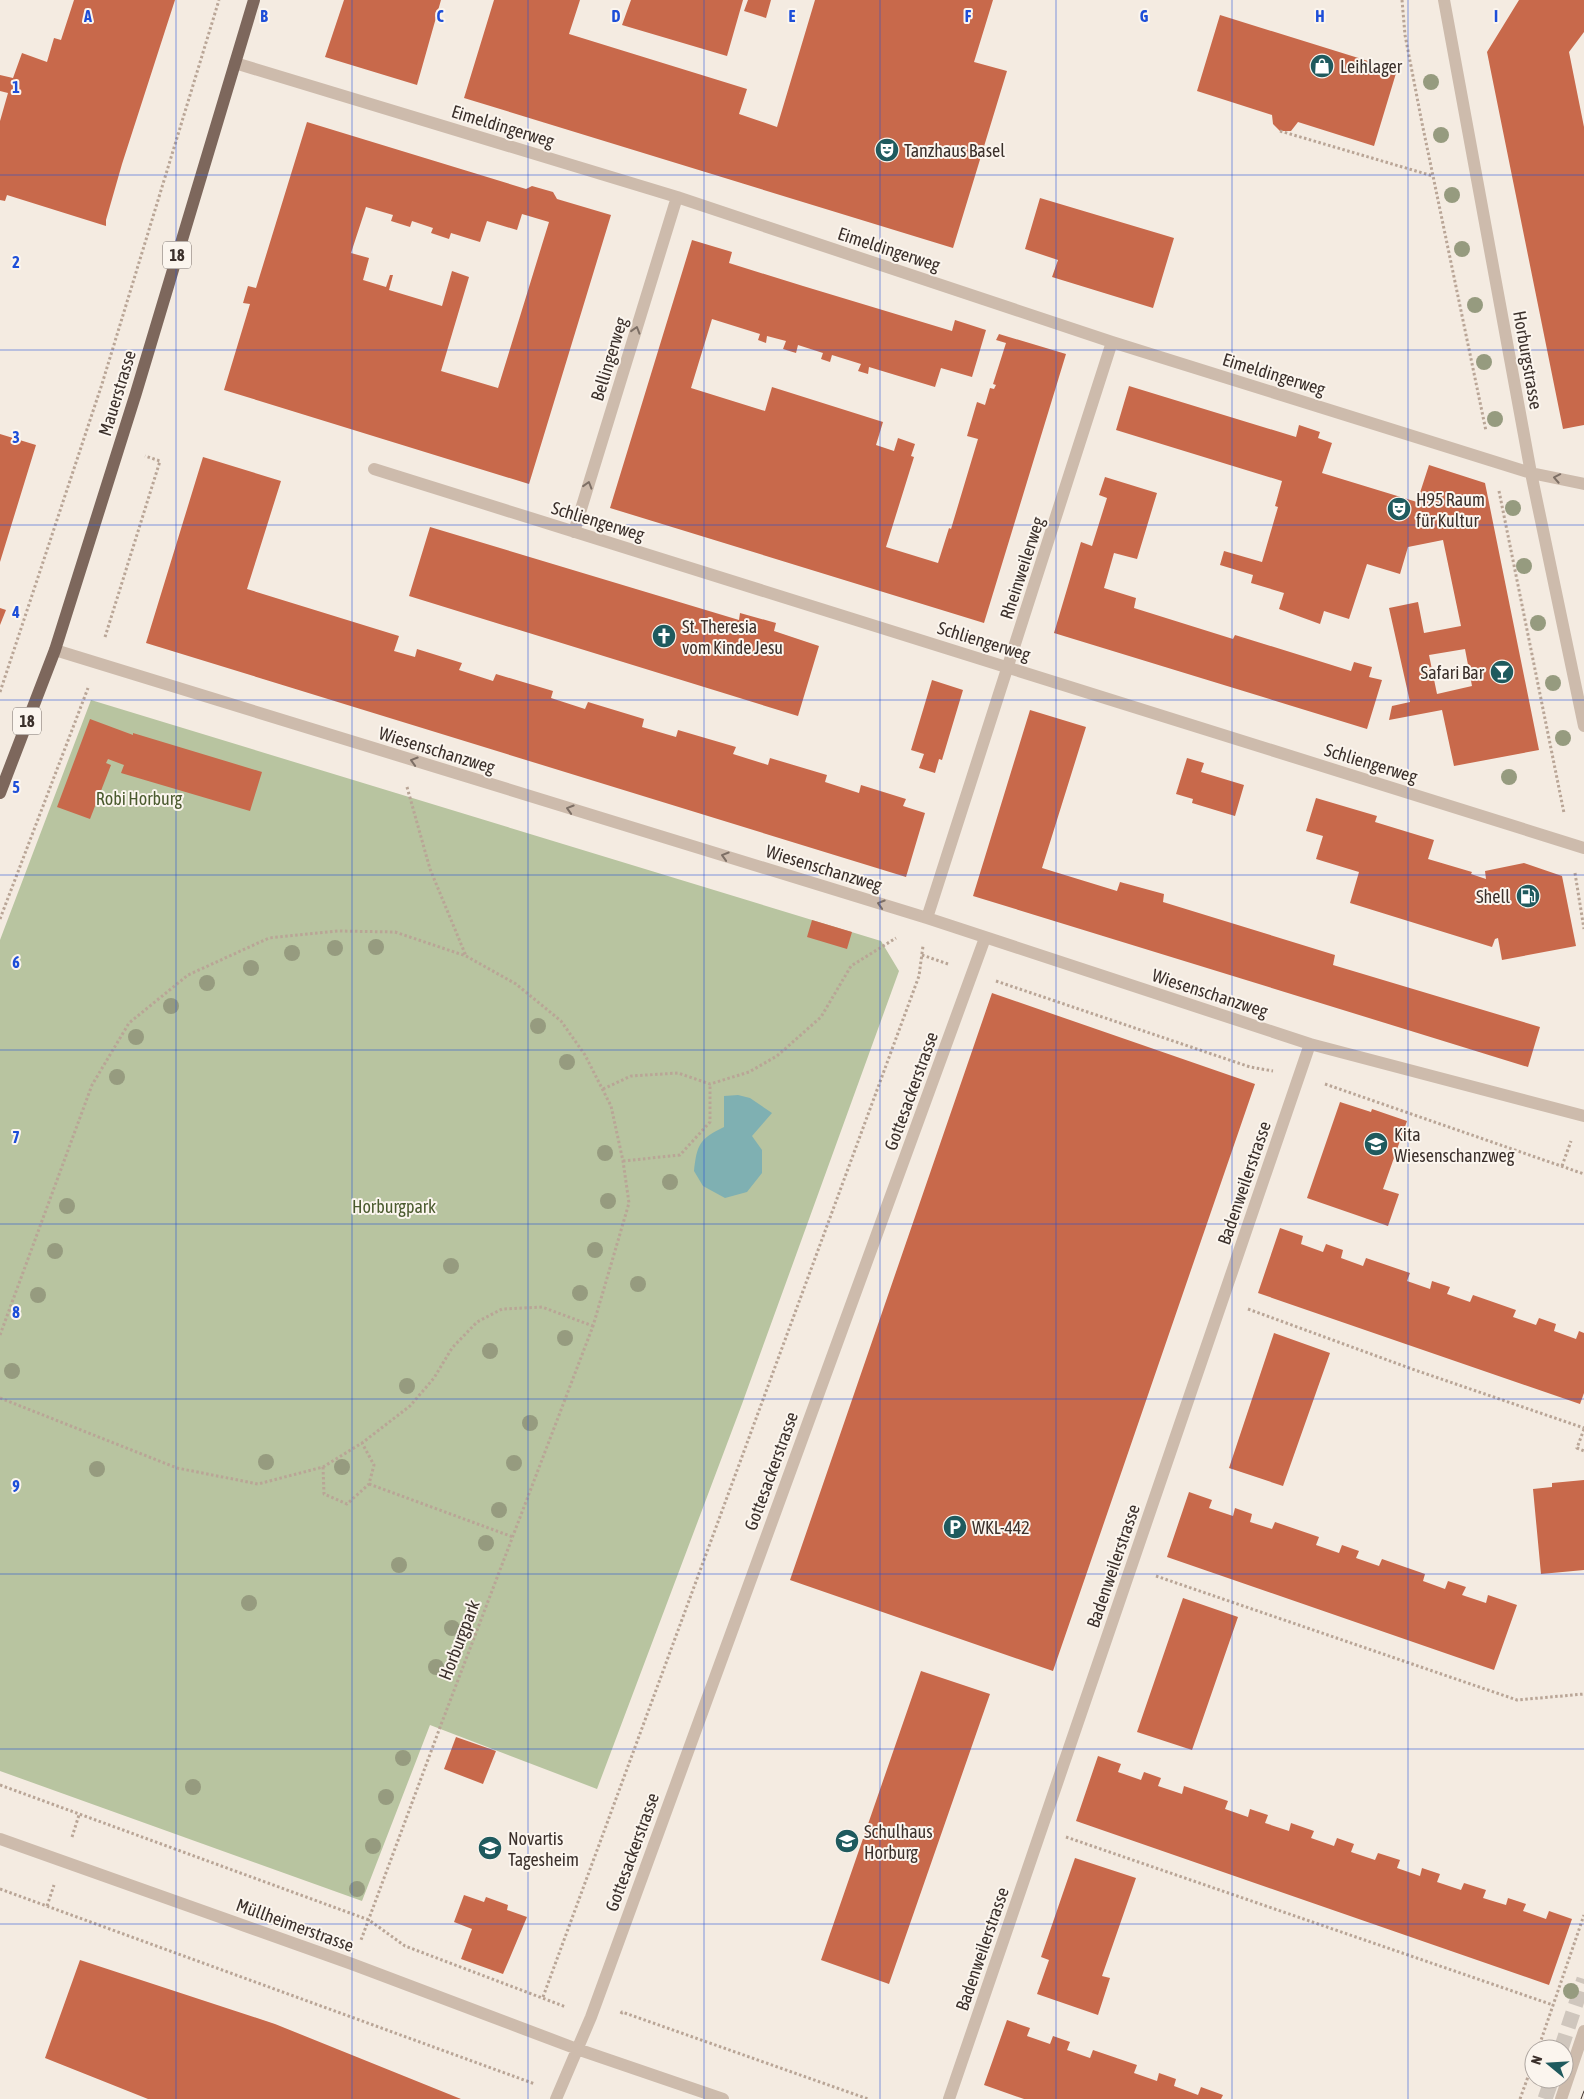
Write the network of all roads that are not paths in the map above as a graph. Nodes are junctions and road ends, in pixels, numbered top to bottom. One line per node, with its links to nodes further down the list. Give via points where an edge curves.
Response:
1 (254, 0): 3 (main road, Mauerstrasse / 18)
2 (1444, 0): 7 (street, Horburgstrasse)
3 (235, 63): 4 (street, Eimeldingerweg); 10 (main road, Mauerstrasse / 18)
4 (677, 197): 5 (street, Eimeldingerweg); 9 (street, Bellingerweg, one-way to 4)
5 (1112, 342): 7 (street, Eimeldingerweg); 11 (street, Rheinweilerweg)
6 (374, 469): 9 (street, Schliengerweg)
7 (1531, 473): 8 (street, Eimeldingerweg, one-way to 7); 12 (street, Horburgstrasse)
8 (1584, 484)
9 (574, 532): 11 (street, Schliengerweg)
10 (55, 650): 13 (main road, Mauerstrasse / 18); 15 (street, Wiesenschanzweg, one-way to 10)
11 (1009, 667): 14 (street, Schliengerweg); 15 (street, Rheinweilerweg)
12 (1584, 726)
13 (0, 793)
14 (1584, 848)
15 (927, 918): 16 (street, Wiesenschanzweg)
16 (984, 938): 17 (street, Wiesenschanzweg); 21 (street, Gottesackerstrasse)
17 (1310, 1044): 18 (street, Wiesenschanzweg); 24 (street, Badenweilerstrasse)
18 (1584, 1116)
19 (0, 1839): 21 (street, Müllheimerstrasse, via 352,1964)
20 (1584, 2031): 25 (street)
21 (577, 2049): 22 (street); 23 (street, Müllheimerstrasse)
22 (557, 2096)
23 (723, 2099)
24 (949, 2099)
25 (1561, 2099)

